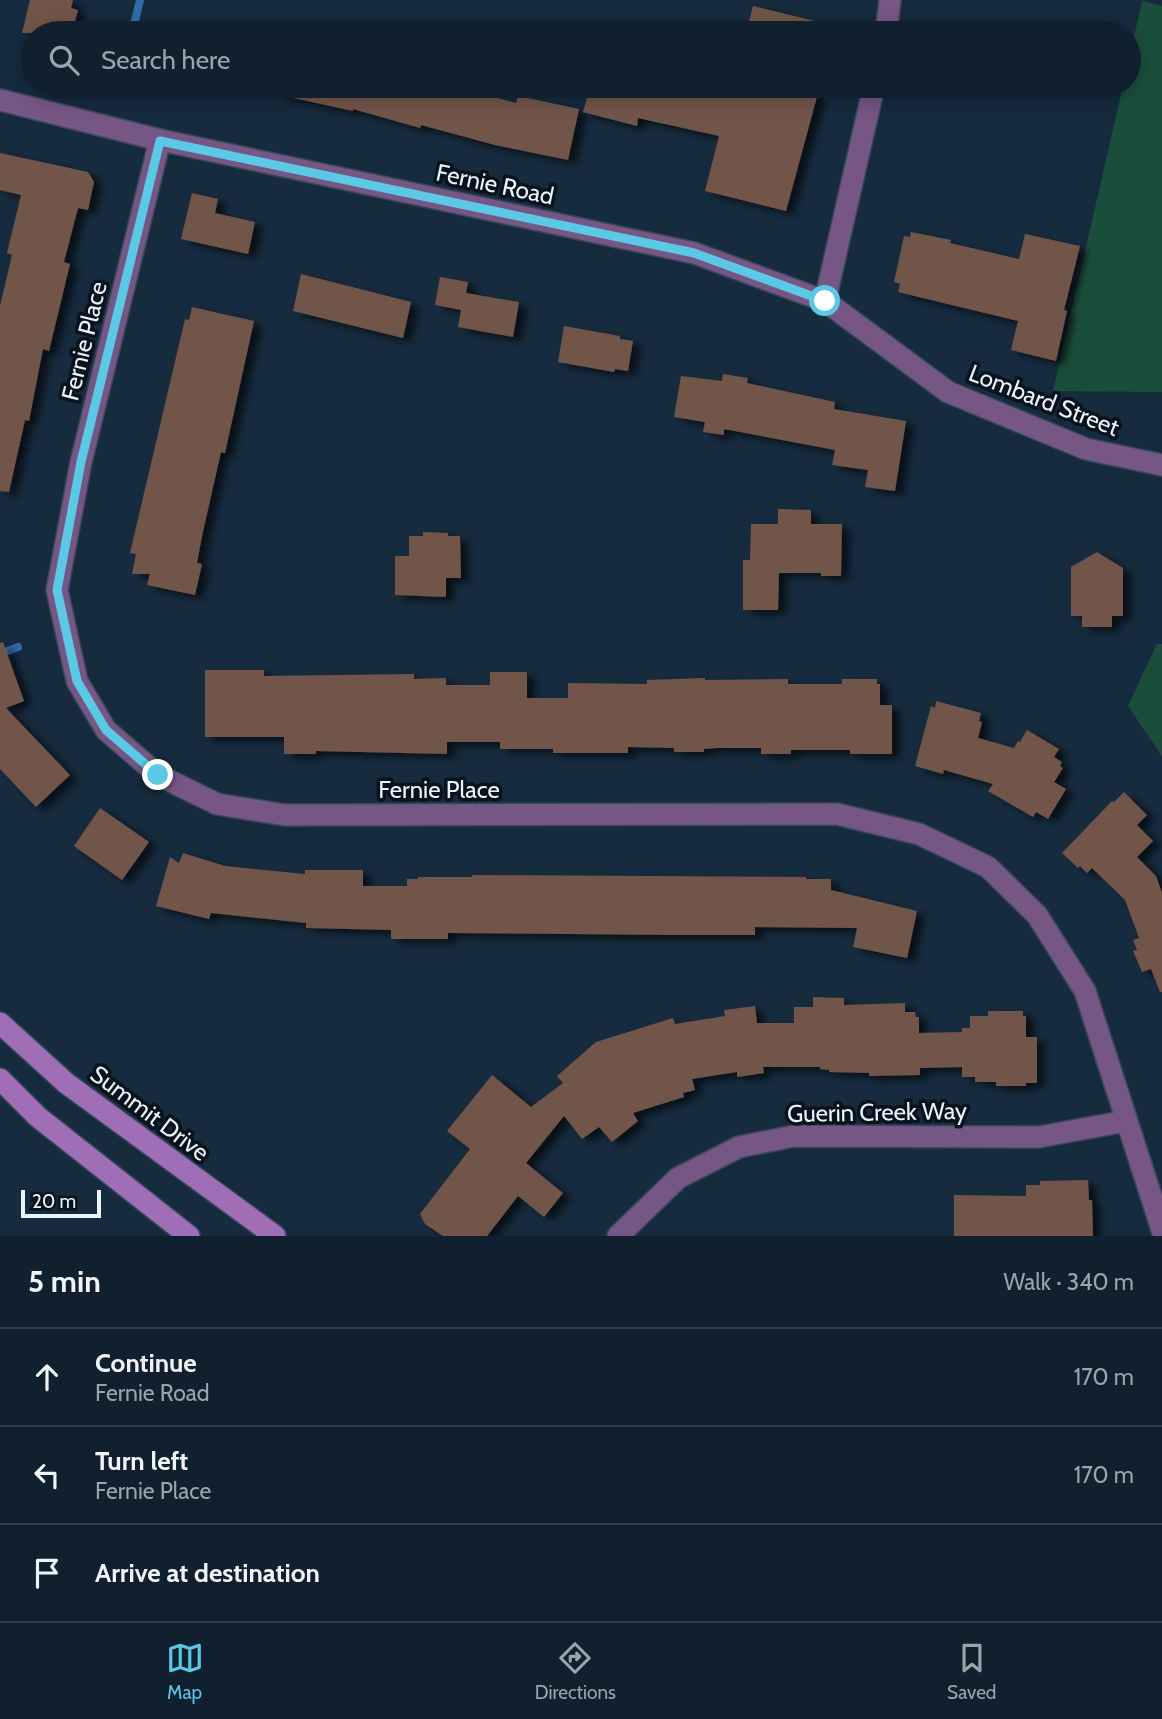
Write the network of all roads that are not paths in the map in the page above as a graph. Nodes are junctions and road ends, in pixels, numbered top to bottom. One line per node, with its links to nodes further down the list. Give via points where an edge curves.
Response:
1 (890, 0): 2 (street)
2 (887, 21)
3 (871, 98): 6 (street)
4 (0, 100): 5 (street, Fernie Road)
5 (160, 141): 6 (street, Fernie Road, via 694,253); 11 (street, Fernie Place, via 81,462 57,590 77,681 106,730 158,775 217,804 285,815 836,814 919,834 988,867 1037,915 1085,991)
6 (825, 301): 7 (street, Fernie Road)
7 (948, 392): 8 (street, Lombard Street, via 1086,449)
8 (1162, 465)
9 (0, 1023): 14 (main road, Summit Drive, via 66,1083)
10 (0, 1079): 13 (main road, via 38,1117)
11 (1126, 1121): 12 (street, Fernie Place); 15 (street, Guerin Creek Way, via 1038,1137 794,1136 739,1147 678,1178)
12 (1162, 1230)
13 (189, 1236)
14 (275, 1236)
15 (618, 1236)

